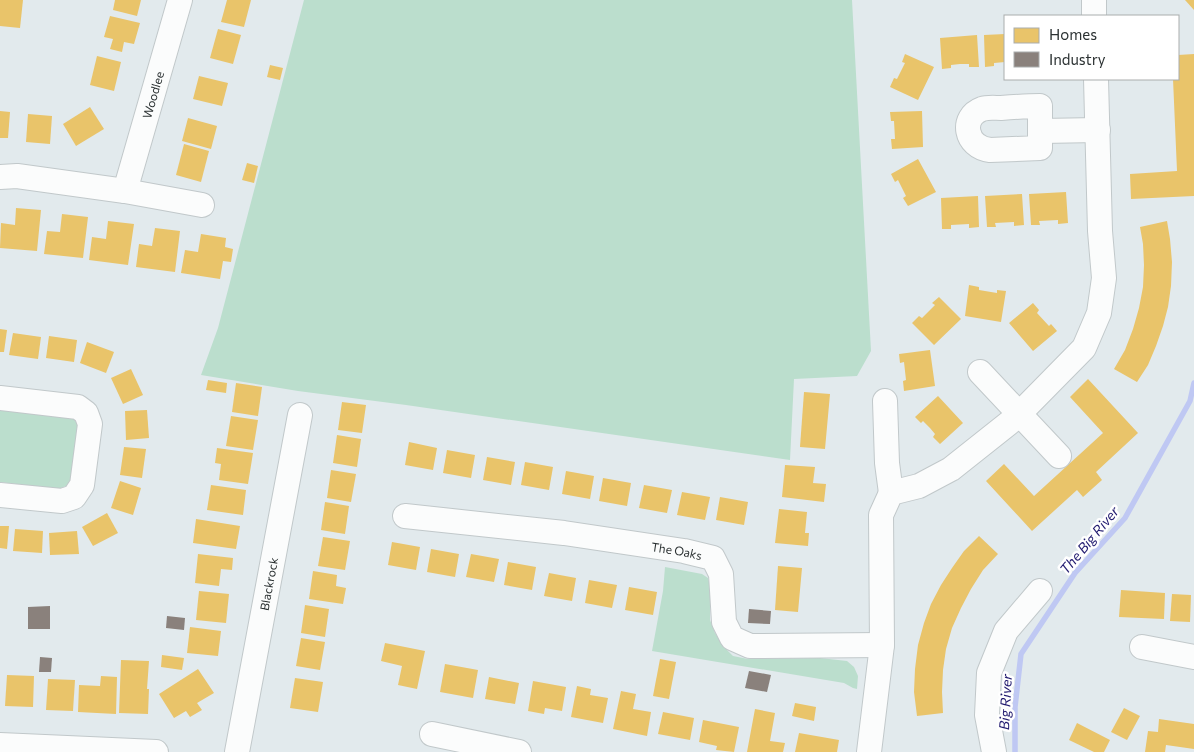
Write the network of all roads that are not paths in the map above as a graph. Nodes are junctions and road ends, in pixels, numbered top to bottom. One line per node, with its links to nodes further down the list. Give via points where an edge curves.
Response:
1 (180, 0): 8 (street, Woodlee)
2 (1094, 0): 3 (street)
3 (1094, 15)
4 (1096, 80): 6 (street)
5 (1041, 130): 6 (street)
6 (1098, 130): 13 (street, via 1104,278 1100,313 1084,348)
7 (0, 177): 8 (street, via 18,176)
8 (125, 191): 9 (street)
9 (202, 205)
10 (980, 372): 13 (street)
11 (0, 398): 17 (street, via 78,407 90,424 82,485 74,497 62,501)
12 (885, 401): 16 (street)
13 (1019, 413): 15 (street); 16 (street, via 951,468 920,486)
14 (300, 415): 26 (street, Blackrock)
15 (1059, 456)
16 (891, 493): 20 (street, via 881,515)
17 (0, 495)
18 (405, 516): 20 (street, The Oaks, via 564,533 712,558 721,574 724,622 732,638 750,646)
19 (1040, 592): 29 (street, via 1006,631 989,673 987,715)
20 (882, 645): 28 (street)
21 (1142, 647): 22 (street)
22 (1194, 657)
23 (432, 734): 27 (street)
24 (0, 744): 25 (street)
25 (156, 752)
26 (236, 752)
27 (519, 752)
28 (869, 752)
29 (994, 752)

